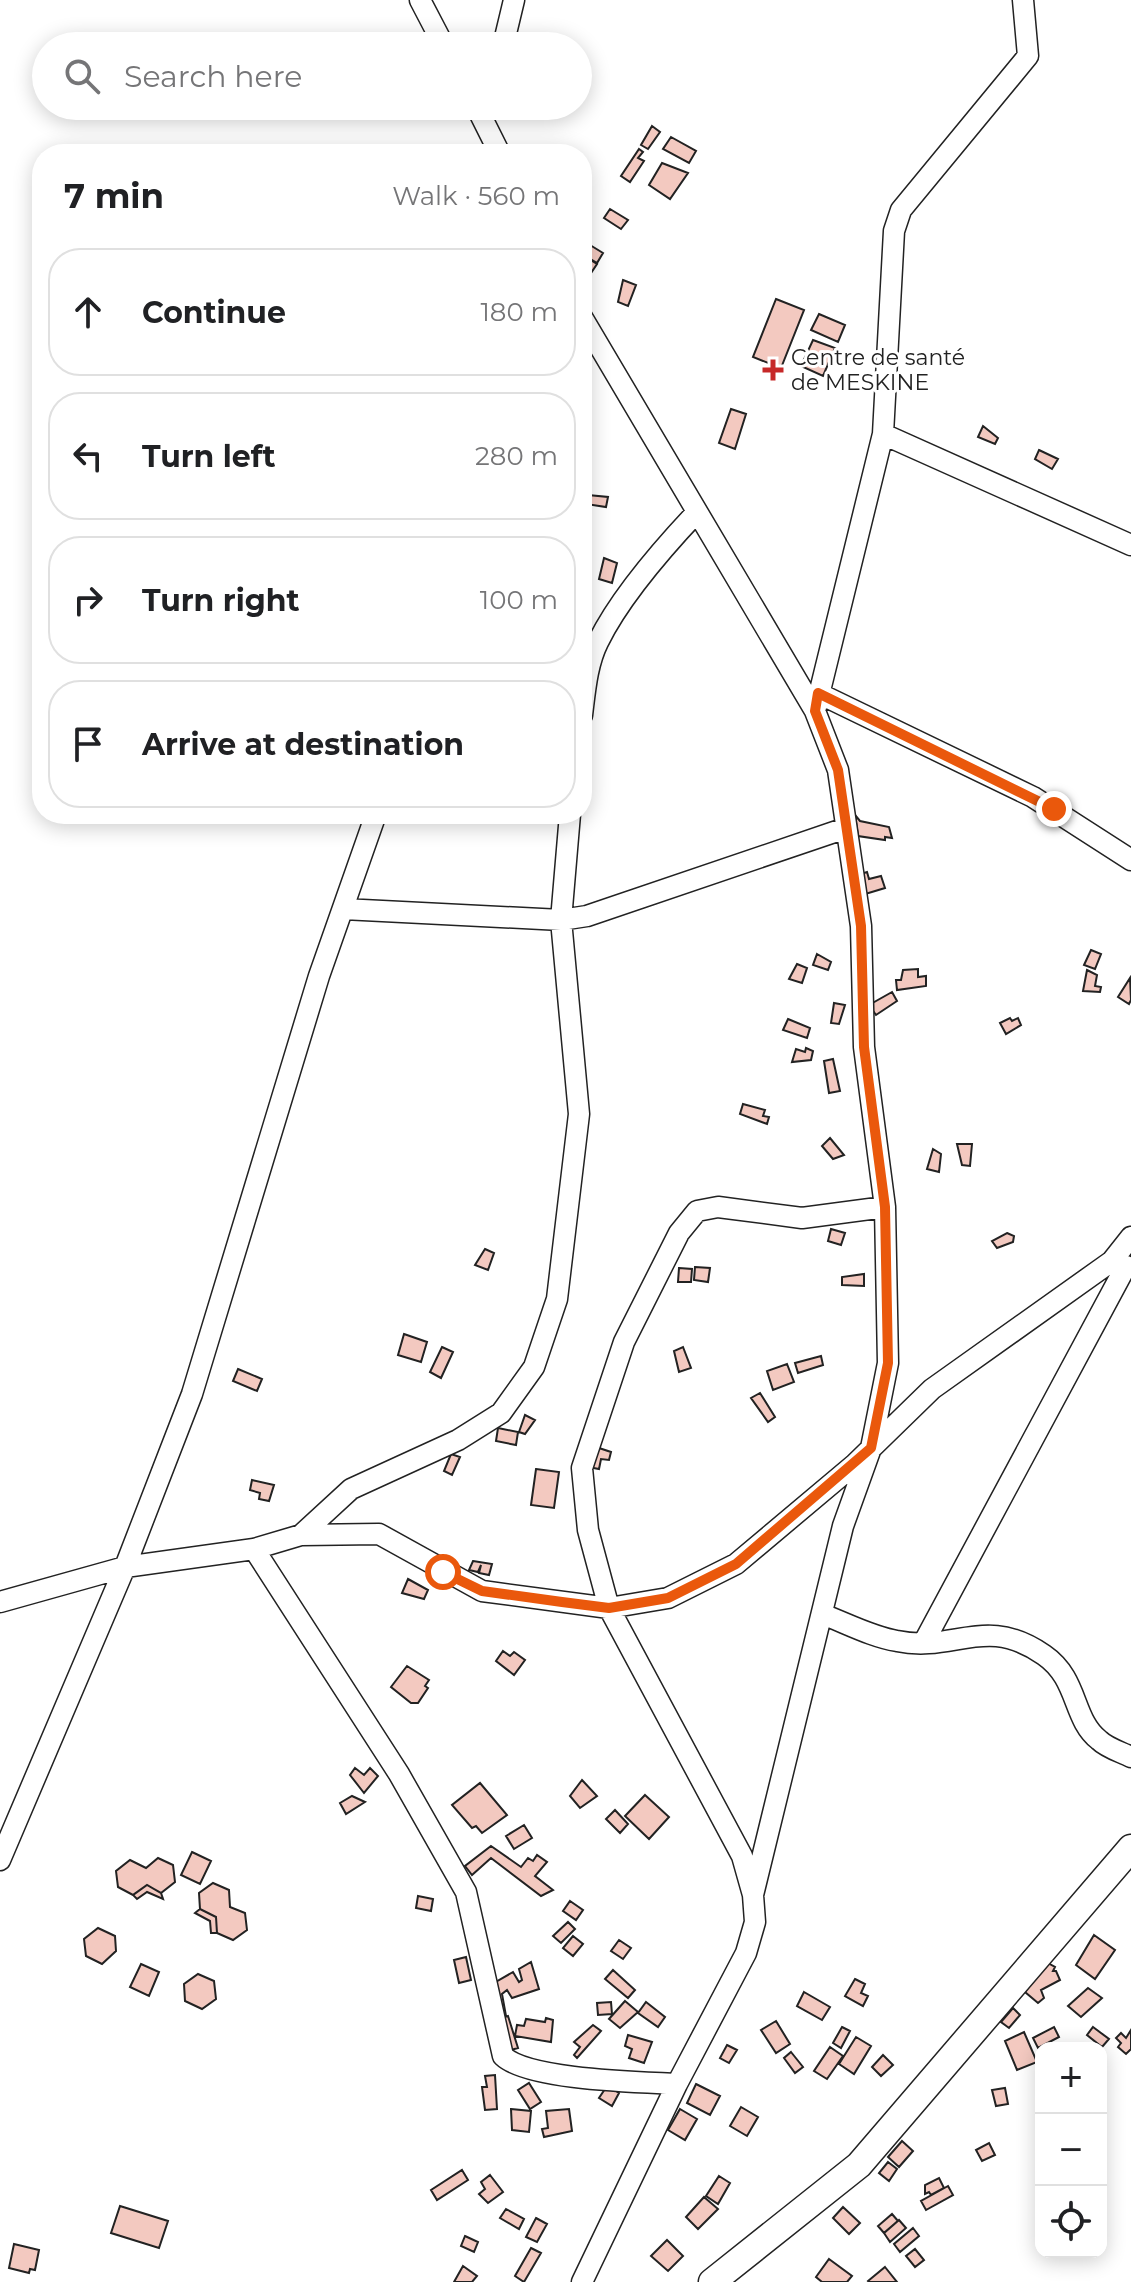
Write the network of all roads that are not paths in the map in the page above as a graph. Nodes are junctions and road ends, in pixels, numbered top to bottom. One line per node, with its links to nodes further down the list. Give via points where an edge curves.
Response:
1 (420, 0): 4 (street)
2 (514, 0): 5 (street)
3 (1023, 0): 12 (street, via 1028,56 1022,67 901,210 894,231)
4 (437, 32)
5 (506, 32)
6 (483, 120): 8 (street)
7 (488, 120): 8 (street)
8 (487, 127): 9 (street); 10 (street)
9 (486, 144)
10 (495, 144)
11 (592, 334): 13 (street)
12 (883, 434): 14 (street); 16 (street)
13 (697, 512): 15 (street, via 663,548); 16 (street)
14 (1131, 545)
15 (592, 658)
16 (816, 702): 19 (street, via 838,770); 20 (street, via 1033,797)
17 (373, 824): 21 (street)
18 (569, 824): 22 (street)
19 (846, 828): 22 (street, via 587,916); 23 (street, via 861,926 864,1047)
20 (1131, 860)
21 (343, 909): 22 (street); 29 (street, via 192,1394)
22 (561, 920): 27 (street, via 579,1114 557,1299 534,1367 501,1413 458,1440 351,1489)
23 (885, 1207): 26 (street, via 888,1363); 31 (street, via 802,1218 706,1207 679,1233 624,1342 582,1468 588,1530)
24 (1131, 1237): 25 (street)
25 (1123, 1265): 26 (street, via 932,1389); 33 (street)
26 (871, 1448): 31 (street, via 736,1564 668,1598); 32 (street, via 843,1526)
27 (301, 1535): 28 (street); 31 (street, via 379,1534 482,1591)
28 (254, 1549): 29 (street); 38 (street, via 456,1870 466,1892 503,2056 513,2064 575,2077)
29 (125, 1567): 30 (street); 36 (street)
30 (0, 1602)
31 (609, 1608): 37 (street, via 742,1856)
32 (822, 1614): 33 (street, via 897,1641); 37 (street)
33 (924, 1642): 34 (street, via 990,1633 1044,1655 1068,1677 1084,1721 1098,1740)
34 (1131, 1757)
35 (1131, 1848): 40 (main road, via 859,2165)
36 (0, 1860)
37 (753, 1895): 38 (street, via 755,1922 746,1953)
38 (677, 2084): 39 (street)
39 (582, 2282)
40 (712, 2282)

